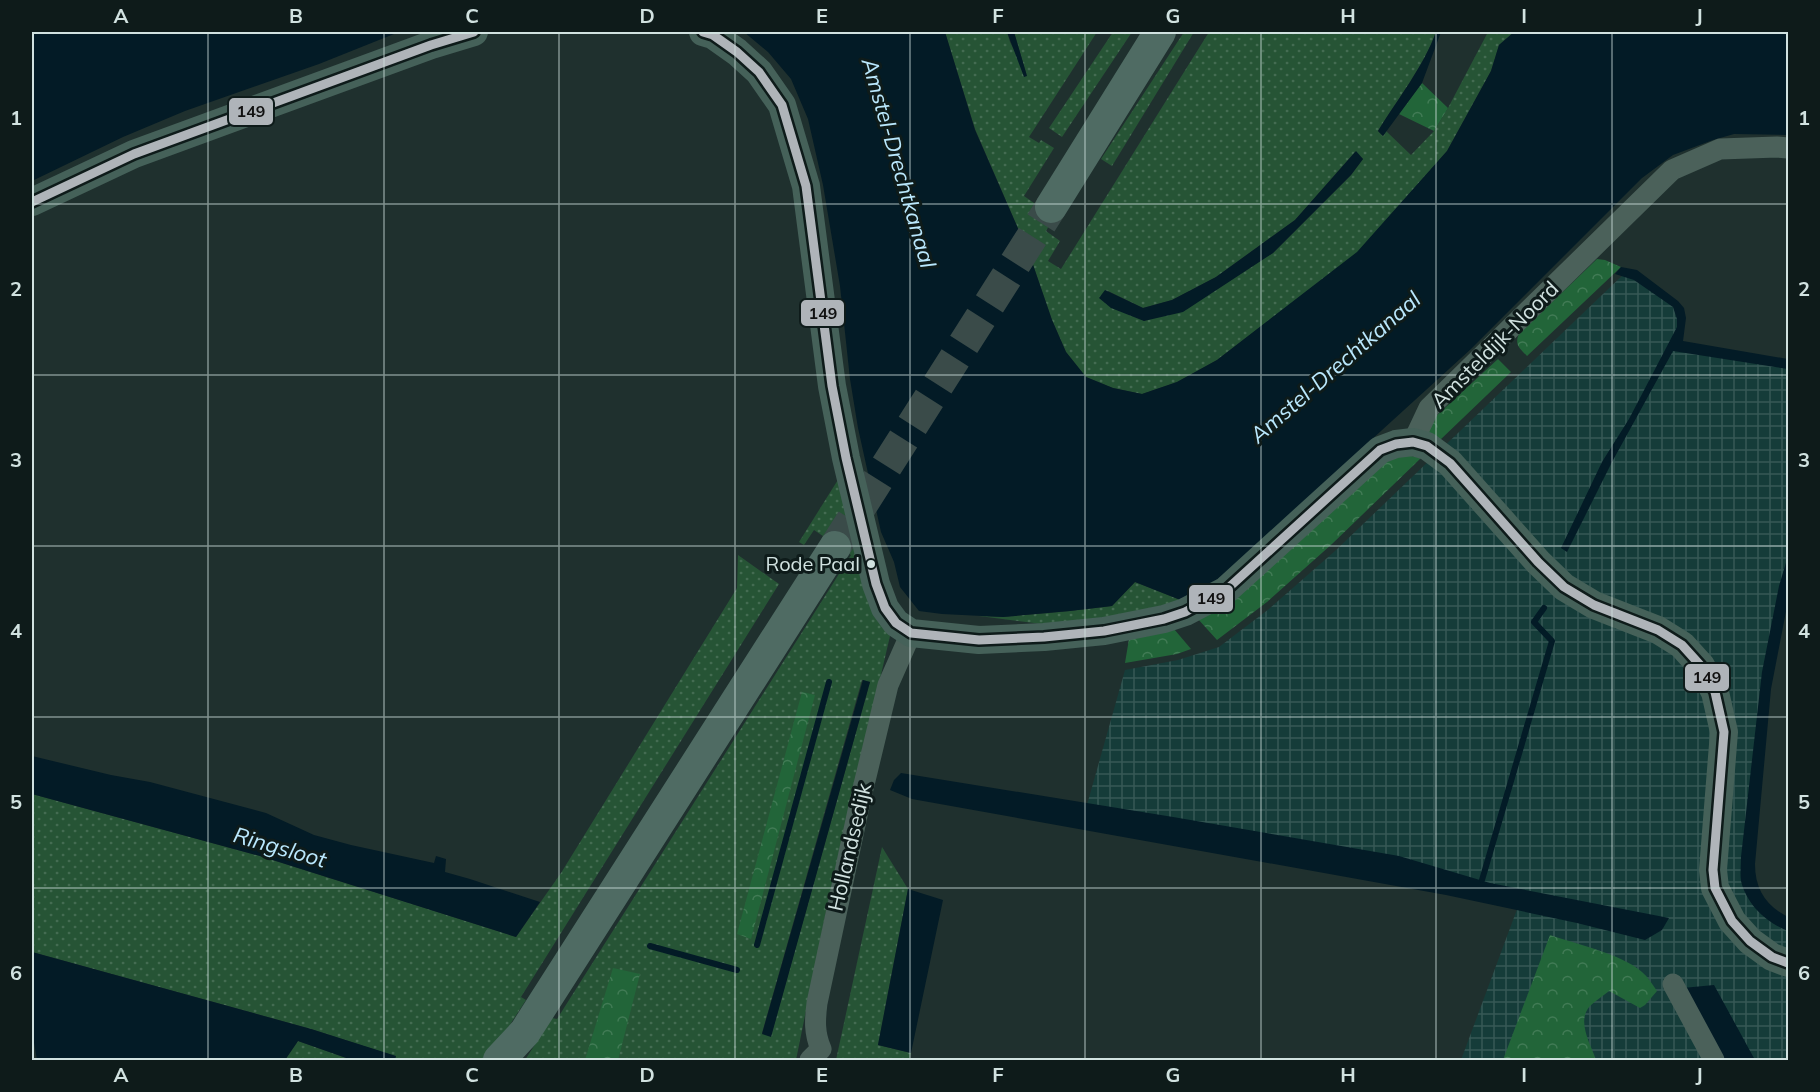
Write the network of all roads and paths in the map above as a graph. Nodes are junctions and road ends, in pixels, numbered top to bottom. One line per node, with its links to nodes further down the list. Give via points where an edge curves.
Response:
1 (474, 32): 5 (street, via 134,154)
2 (703, 32): 9 (street, via 737,52 759,72 782,105 806,186 832,386 876,584 896,623)
3 (1160, 32): 6 (main road)
4 (1788, 148): 7 (street, Amsteldijk-Noord, via 1720,149 1672,170 1429,408)
5 (32, 202)
6 (1051, 207)
7 (1413, 442): 9 (street, via 1380,450 1225,591 1185,612 1104,631 1044,637 979,640); 10 (street, via 1427,446 1450,464 1563,587 1594,605 1658,630 1682,645 1701,666 1715,692 1724,732 1713,870 1715,888 1732,921 1750,941)
8 (835, 547): 12 (main road)
9 (912, 633): 13 (street, Hollandsedijk, via 888,685 832,930 814,1022)
10 (1788, 963)
11 (1672, 984): 16 (street)
12 (525, 1032): 14 (main road); 15 (main road)
13 (822, 1057)
14 (499, 1060)
15 (514, 1060)
16 (1714, 1060)

